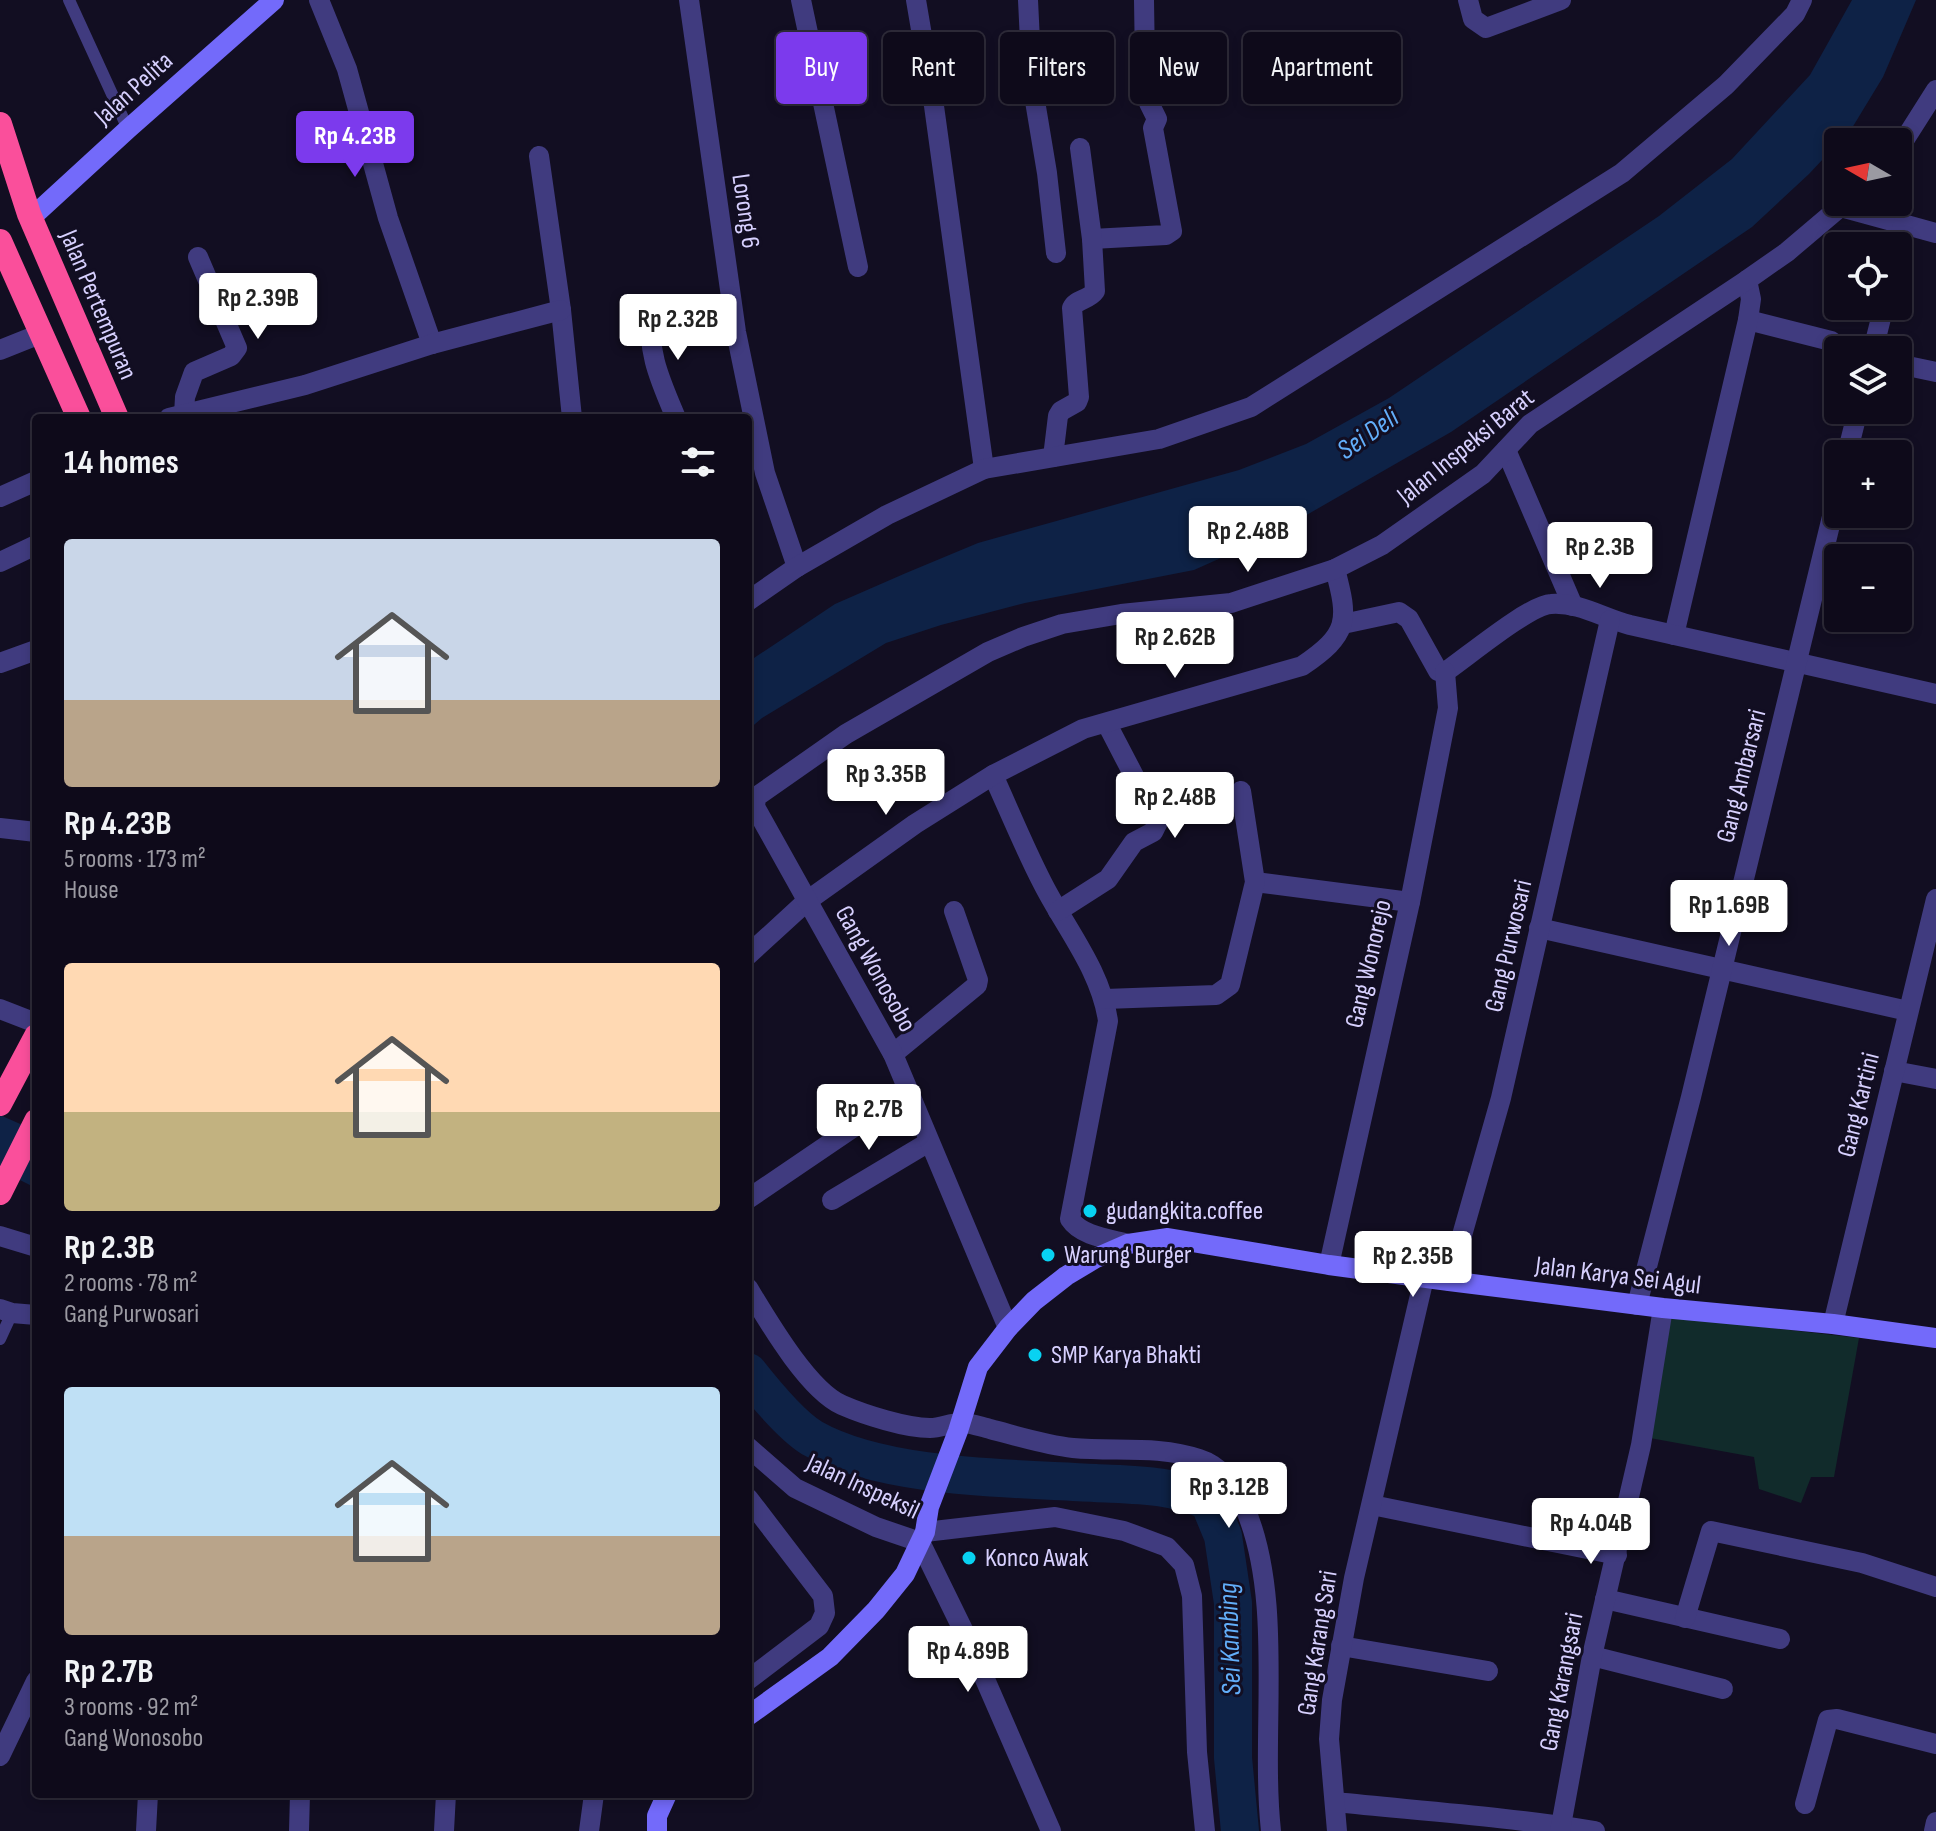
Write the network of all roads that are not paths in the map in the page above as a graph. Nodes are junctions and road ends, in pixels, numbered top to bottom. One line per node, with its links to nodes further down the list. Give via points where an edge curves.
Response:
1 (69, 0): 15 (lane)
2 (274, 0): 15 (main road, Jalan Pelita)
3 (319, 0): 36 (street, via 347,69 388,218)
4 (689, 0): 54 (street, Lorong 6, via 736,332 765,473)
5 (801, 0): 29 (street)
6 (916, 0): 48 (street)
7 (1028, 0): 27 (street, via 1032,83)
8 (1144, 0): 25 (street, via 1149,103 1157,119 1154,138 1172,231)
9 (1468, 0): 10 (street, via 1473,19 1486,28)
10 (1561, 0)
11 (1802, 0): 47 (street, via 1795,14 1726,85 1622,173 1251,407 1159,439)
12 (1936, 90): 14 (street)
13 (0, 124): 19 (highway, Jalan Pertempuran)
14 (1912, 128)
15 (128, 129): 19 (main road, Jalan Pelita)
16 (1080, 148): 25 (street)
17 (539, 156): 32 (street)
18 (0, 160): 19 (highway)
19 (26, 210): 41 (highway, Jalan Pertempuran)
20 (1830, 216): 30 (street, Jalan Inspeksi Barat)
21 (1879, 216): 22 (street)
22 (1903, 224): 23 (street); 24 (street)
23 (1901, 232)
24 (1936, 233)
25 (1092, 239): 47 (street, via 1095,291 1072,308 1079,397 1058,416)
26 (2, 250): 34 (highway)
27 (1056, 253)
28 (198, 257): 42 (street, via 237,348 231,356 194,372)
29 (858, 267)
30 (1747, 280): 33 (street); 46 (street, Jalan Inspeksi Barat, via 1530,424)
31 (652, 309): 45 (street, via 652,354)
32 (561, 310): 36 (street); 44 (street)
33 (1748, 320): 35 (street); 60 (street)
34 (40, 334): 37 (street); 40 (highway)
35 (1824, 339)
36 (432, 344): 43 (street, via 318,381)
37 (0, 350)
38 (1912, 367): 39 (street)
39 (1936, 372)
40 (77, 414)
41 (115, 414)
42 (178, 414)
43 (189, 414)
44 (572, 414)
45 (674, 414)
46 (1506, 450): 55 (street, Jalan Inspeksi Barat, via 1447,501); 57 (street)
47 (1053, 457): 48 (street)
48 (984, 469): 54 (street, via 887,515)
49 (32, 483): 50 (street)
50 (0, 497)
51 (1829, 528): 63 (street, Gang Ambarsari)
52 (32, 547): 53 (street)
53 (0, 562)
54 (797, 567): 56 (street)
55 (1335, 569): 59 (street, via 1345,605); 73 (street, Jalan Inspeksi Barat, via 1231,603 1121,614 1049,628 988,652 846,734 754,802)
56 (752, 598)
57 (1573, 606): 58 (street); 64 (street, via 1552,604 1531,611)
58 (1610, 620): 60 (street); 77 (street, Gang Purwosari)
59 (1343, 624): 64 (street, via 1399,612 1409,619 1438,671); 66 (street, via 1302,666)
60 (1674, 635): 63 (street)
61 (32, 651): 62 (street)
62 (0, 663)
63 (1796, 663): 65 (street); 79 (street, Gang Ambarsari)
64 (1445, 672): 74 (street, Gang Wonorejo, via 1448,708)
65 (1936, 694)
66 (1107, 724): 67 (street, via 1083,729); 76 (street, via 1158,822 1153,832 1134,842 1108,879)
67 (993, 775): 73 (street); 76 (street)
68 (1241, 791): 71 (street)
69 (0, 828): 70 (street)
70 (32, 832)
71 (1255, 882): 74 (street); 80 (street, via 1235,973 1224,992)
72 (1936, 899): 82 (street, Gang Kartini)
73 (807, 901): 78 (street); 85 (street, Gang Wonosobo)
74 (1410, 902): 98 (street, Gang Wonorejo)
75 (954, 911): 85 (street, via 977,985)
76 (1058, 911): 80 (street)
77 (1539, 928): 79 (street); 100 (street, Gang Purwosari, via 1501,1098)
78 (752, 951)
79 (1722, 970): 82 (street); 102 (street, Gang Ambarsari)
80 (1105, 999): 96 (street, via 1108,1021 1070,1219 1084,1231)
81 (0, 1009): 83 (street)
82 (1908, 1011): 86 (street, Gang Kartini)
83 (32, 1033)
84 (32, 1038): 89 (highway)
85 (893, 1054): 88 (street, Gang Wonosobo)
86 (1894, 1071): 87 (street); 106 (street, Gang Kartini)
87 (1936, 1079)
88 (907, 1091): 91 (street, Gang Wonosobo); 93 (street)
89 (0, 1104)
90 (32, 1129): 92 (highway)
91 (929, 1142): 94 (street); 107 (street, Gang Wonosobo)
92 (0, 1193)
93 (752, 1196)
94 (832, 1200)
95 (0, 1236): 97 (street)
96 (1128, 1244): 98 (main road, Jalan Karya Sei Agul, via 1168,1238); 107 (main road, Jalan Karya Sei Agul, via 1066,1276)
97 (32, 1246)
98 (1329, 1265): 99 (main road, Jalan Karya Sei Agul)
99 (1424, 1278): 100 (main road, Jalan Karya Sei Agul); 113 (street, Gang Karang Sari)
100 (1449, 1281): 102 (main road, Jalan Karya Sei Agul)
101 (752, 1294): 110 (street, via 807,1376 827,1396 908,1425)
102 (1637, 1305): 103 (main road, Jalan Karya Sei Agul)
103 (1663, 1308): 106 (main road, Jalan Karya Sei Agul); 115 (street, Gang Karangsari)
104 (6, 1311): 105 (street); 109 (lane)
105 (32, 1314)
106 (1833, 1324): 108 (main road, Jalan Karya Sei Agul)
107 (1008, 1328): 110 (main road, Jalan Karya Sei Agul, via 978,1367)
108 (1936, 1338)
109 (0, 1339)
110 (960, 1426): 114 (main road, Jalan Karya Sei Agul); 145 (street, via 1058,1446 1139,1449 1200,1459 1232,1484 1257,1544 1265,1599)
111 (752, 1450): 114 (street, Jalan InspeksiI, via 795,1488 876,1527)
112 (752, 1503): 123 (street, via 823,1596 825,1613 819,1626)
113 (1372, 1505): 115 (street); 120 (street, Gang Karang Sari)
114 (923, 1537): 126 (main road, Jalan Karya Sei Agul, via 905,1574 876,1610 830,1657); 143 (street); 144 (street, via 1055,1517 1124,1531 1167,1547 1184,1565 1192,1596)
115 (1617, 1555): 117 (street, Gang Karangsari)
116 (1936, 1587): 118 (street, via 1862,1563 1711,1531)
117 (1605, 1599): 118 (street); 121 (street, Gang Karangsari)
118 (1685, 1618): 119 (street)
119 (1780, 1639)
120 (1341, 1646): 122 (street); 134 (street, Gang Karang Sari, via 1329,1739)
121 (1592, 1656): 125 (street); 137 (street, Gang Karangsari)
122 (1488, 1671)
123 (752, 1677)
124 (32, 1689): 128 (street)
125 (1723, 1689)
126 (752, 1713)
127 (1936, 1744): 135 (street, via 1828,1720)
128 (0, 1756)
129 (148, 1798): 138 (street)
130 (300, 1798): 139 (street)
131 (446, 1798): 140 (street)
132 (594, 1798): 141 (street)
133 (665, 1798): 142 (main road)
134 (1335, 1802): 137 (street, via 1466,1813); 146 (street, Gang Karang Sari)
135 (1805, 1804)
136 (1936, 1822): 148 (street)
137 (1560, 1828): 147 (street)
138 (146, 1831)
139 (299, 1831)
140 (444, 1831)
141 (589, 1831)
142 (657, 1831)
143 (1051, 1831)
144 (1205, 1831)
145 (1271, 1831)
146 (1337, 1831)
147 (1595, 1831)
148 (1934, 1831)

